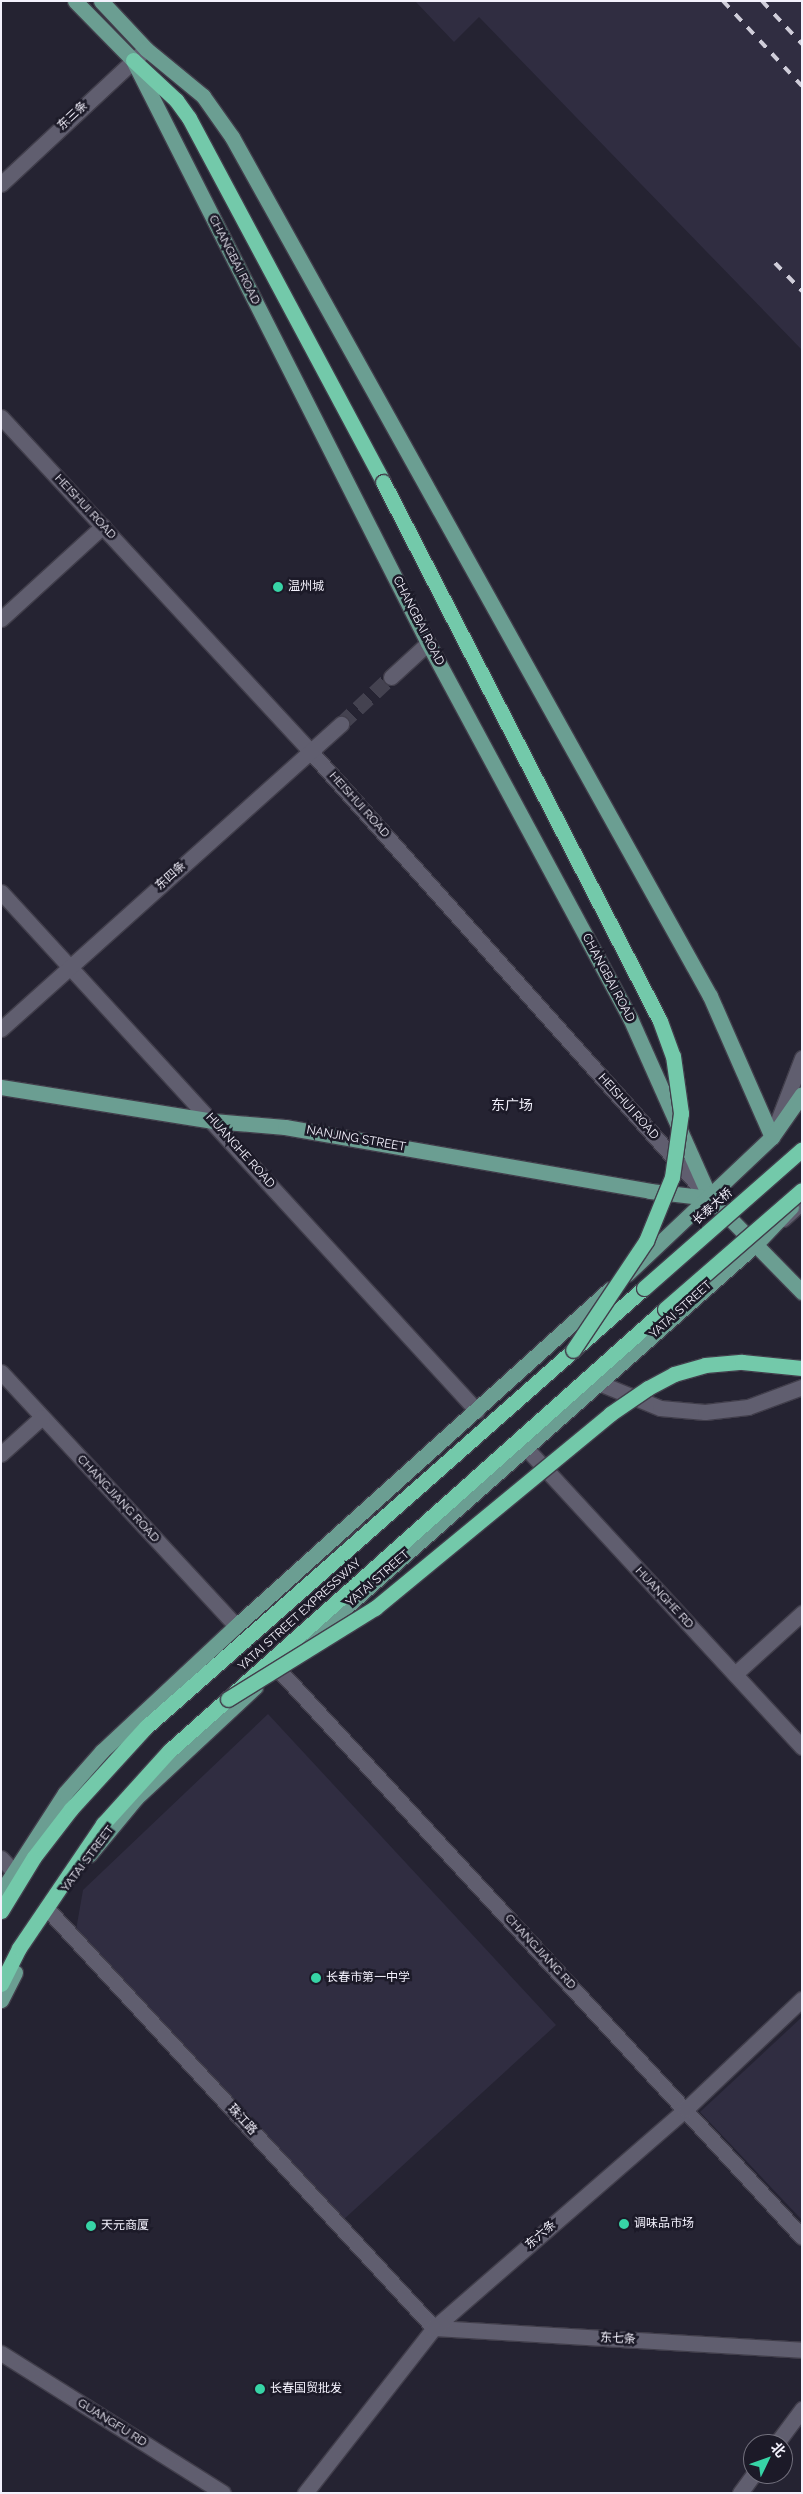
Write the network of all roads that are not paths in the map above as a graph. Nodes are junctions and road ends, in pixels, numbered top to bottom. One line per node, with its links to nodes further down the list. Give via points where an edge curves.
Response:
1 (75, 1): 4 (main road, CHANGBAI ROAD)
2 (101, 1): 3 (main road)
3 (146, 49): 4 (street, 东三条); 20 (main road, via 203,96 232,137 710,996)
4 (133, 60): 5 (street, 东三条); 9 (main road, CHANGBAI ROAD); 29 (highway, bridge, via 176,100 189,118 383,482 660,1020 673,1056 681,1113 672,1177 646,1241)
5 (1, 184)
6 (1, 417): 7 (street, HEISHUI ROAD)
7 (103, 526): 8 (street); 12 (street, HEISHUI ROAD)
8 (1, 619)
9 (428, 643): 10 (street); 24 (main road, CHANGBAI ROAD, via 630,1018)
10 (391, 677)
11 (341, 724): 12 (street, 东四条)
12 (311, 752): 14 (street, 东四条); 24 (street, HEISHUI ROAD)
13 (1, 892): 14 (street, HUANGHE ROAD)
14 (71, 965): 15 (street, 东四条); 19 (street, HUANGHE ROAD)
15 (1, 1029)
16 (802, 1058): 20 (street)
17 (1, 1087): 19 (main road, NANJING STREET)
18 (802, 1094): 20 (main road)
19 (213, 1121): 24 (main road, NANJING STREET, via 285,1126 650,1191); 34 (street, HUANGHE ROAD)
20 (772, 1137): 24 (main road)
21 (802, 1149): 27 (highway, 长泰大桥, bridge)
22 (802, 1190): 42 (highway, YATAI STREET EXPRESSWAY, bridge)
23 (802, 1196): 26 (main road, YATAI STREET)
24 (710, 1198): 26 (main road, CHANGBAI ROAD); 34 (main road)
25 (802, 1202): 26 (street)
26 (756, 1244): 28 (main road, CHANGBAI ROAD); 32 (main road, YATAI STREET)
27 (644, 1288): 29 (highway, YATAI STREET EXPRESSWAY, bridge)
28 (802, 1292)
29 (573, 1350): 47 (highway, YATAI STREET EXPRESSWAY, via 146,1727 71,1809 34,1857)
30 (802, 1368): 42 (highway, bridge, via 742,1362 706,1365 674,1374 648,1388 610,1414 375,1608)
31 (1, 1372): 35 (street, CHANGJIANG ROAD)
32 (599, 1383): 33 (street, via 660,1408 706,1412 748,1407); 36 (main road, YATAI STREET)
33 (802, 1387)
34 (476, 1411): 39 (main road)
35 (42, 1417): 37 (street); 39 (street, CHANGJIANG ROAD)
36 (526, 1448): 40 (main road, YATAI STREET); 41 (street, HUANGHE RD)
37 (1, 1454)
38 (802, 1614): 41 (street)
39 (236, 1626): 45 (main road, via 102,1751 66,1793)
40 (277, 1668): 48 (main road, YATAI STREET, via 136,1798 80,1866); 52 (street, CHANGJIANG RD)
41 (735, 1674): 43 (street, HUANGHE RD)
42 (228, 1699): 49 (highway, YATAI STREET EXPRESSWAY, via 170,1751 103,1824 19,1948)
43 (802, 1747)
44 (1, 1858): 45 (street)
45 (14, 1872): 46 (main road)
46 (1, 1892)
47 (1, 1911)
48 (50, 1912): 51 (main road, YATAI STREET); 54 (street, 珠江路)
49 (1, 1984)
50 (802, 1999): 52 (street, 东六条)
51 (1, 2000)
52 (686, 2109): 53 (street, CHANGJIANG RD); 54 (street, 东六条)
53 (802, 2237)
54 (434, 2328): 55 (street, 东七条); 60 (street, 东六条)
55 (802, 2350)
56 (1, 2353): 59 (street, GUANGFU RD)
57 (802, 2409): 58 (street)
58 (783, 2434)
59 (223, 2493)
60 (305, 2493)

